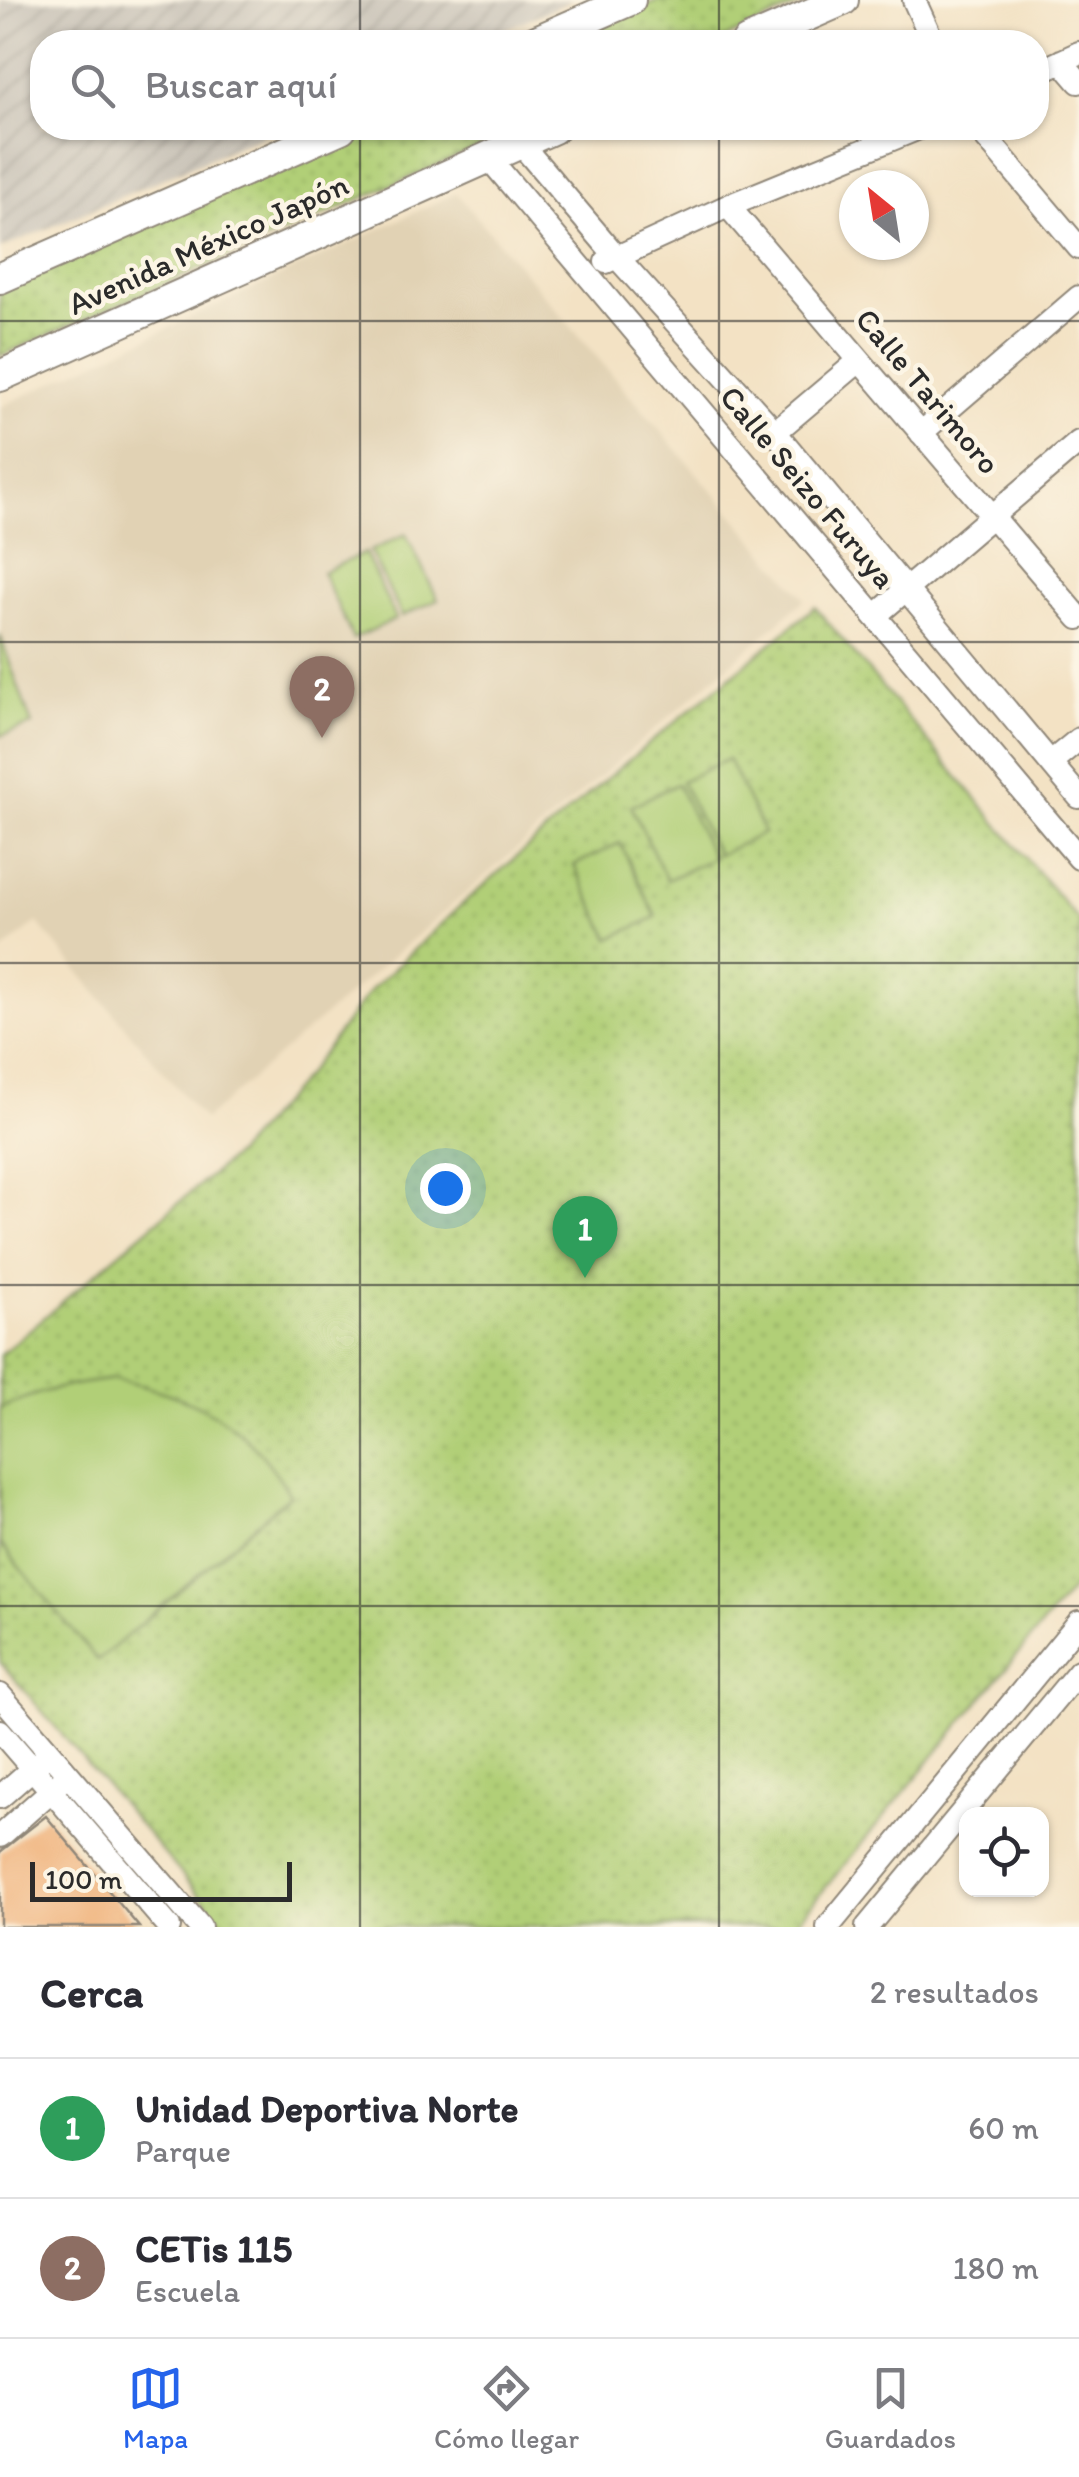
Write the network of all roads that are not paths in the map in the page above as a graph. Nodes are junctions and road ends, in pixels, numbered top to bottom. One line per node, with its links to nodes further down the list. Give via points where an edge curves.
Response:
1 (630, 0): 4 (main road)
2 (914, 0): 6 (street)
3 (835, 2): 5 (main road)
4 (561, 30)
5 (773, 30)
6 (928, 30)
7 (1070, 57): 8 (street)
8 (1079, 82)
9 (314, 140): 19 (main road, Avenida México Japón)
10 (525, 140): 13 (main road, Avenida México Japón)
11 (890, 140): 15 (street)
12 (988, 140): 16 (street)
13 (520, 142): 14 (main road, Avenida México Japón); 17 (street, Calle Seizo Furuya)
14 (488, 157): 18 (street, Calle Seizo Furuya); 22 (main road, Avenida México Japón)
15 (728, 206): 17 (street); 21 (street, Calle Tarimoro)
16 (1079, 248)
17 (615, 255): 18 (street); 23 (street, Calle Seizo Furuya)
18 (586, 275): 29 (street, Calle Seizo Furuya)
19 (0, 278)
20 (1079, 297): 24 (street)
21 (859, 360): 23 (street); 24 (street, Calle Tarimoro)
22 (0, 376)
23 (775, 432): 27 (street, Calle Seizo Furuya)
24 (921, 434): 26 (street, Calle Tarimoro)
25 (1079, 442): 26 (street)
26 (992, 516): 27 (street); 28 (street, Calle Tarimoro)
27 (906, 590): 29 (street); 31 (street, Calle Seizo Furuya)
28 (1074, 603)
29 (875, 616): 33 (street, Calle Seizo Furuya)
30 (1079, 739): 31 (street)
31 (1051, 762): 32 (street, Calle Seizo Furuya)
32 (1079, 797)
33 (1079, 858)
34 (1076, 1631): 46 (street)
35 (1079, 1671): 47 (street)
36 (0, 1694): 38 (street)
37 (0, 1731): 39 (street)
38 (50, 1752): 39 (street); 40 (street)
39 (33, 1769): 41 (street); 42 (street)
40 (69, 1774): 41 (street); 45 (street)
41 (52, 1790): 43 (street); 44 (street)
42 (0, 1798)
43 (0, 1836)
44 (169, 1927)
45 (200, 1927)
46 (828, 1927)
47 (868, 1927)

